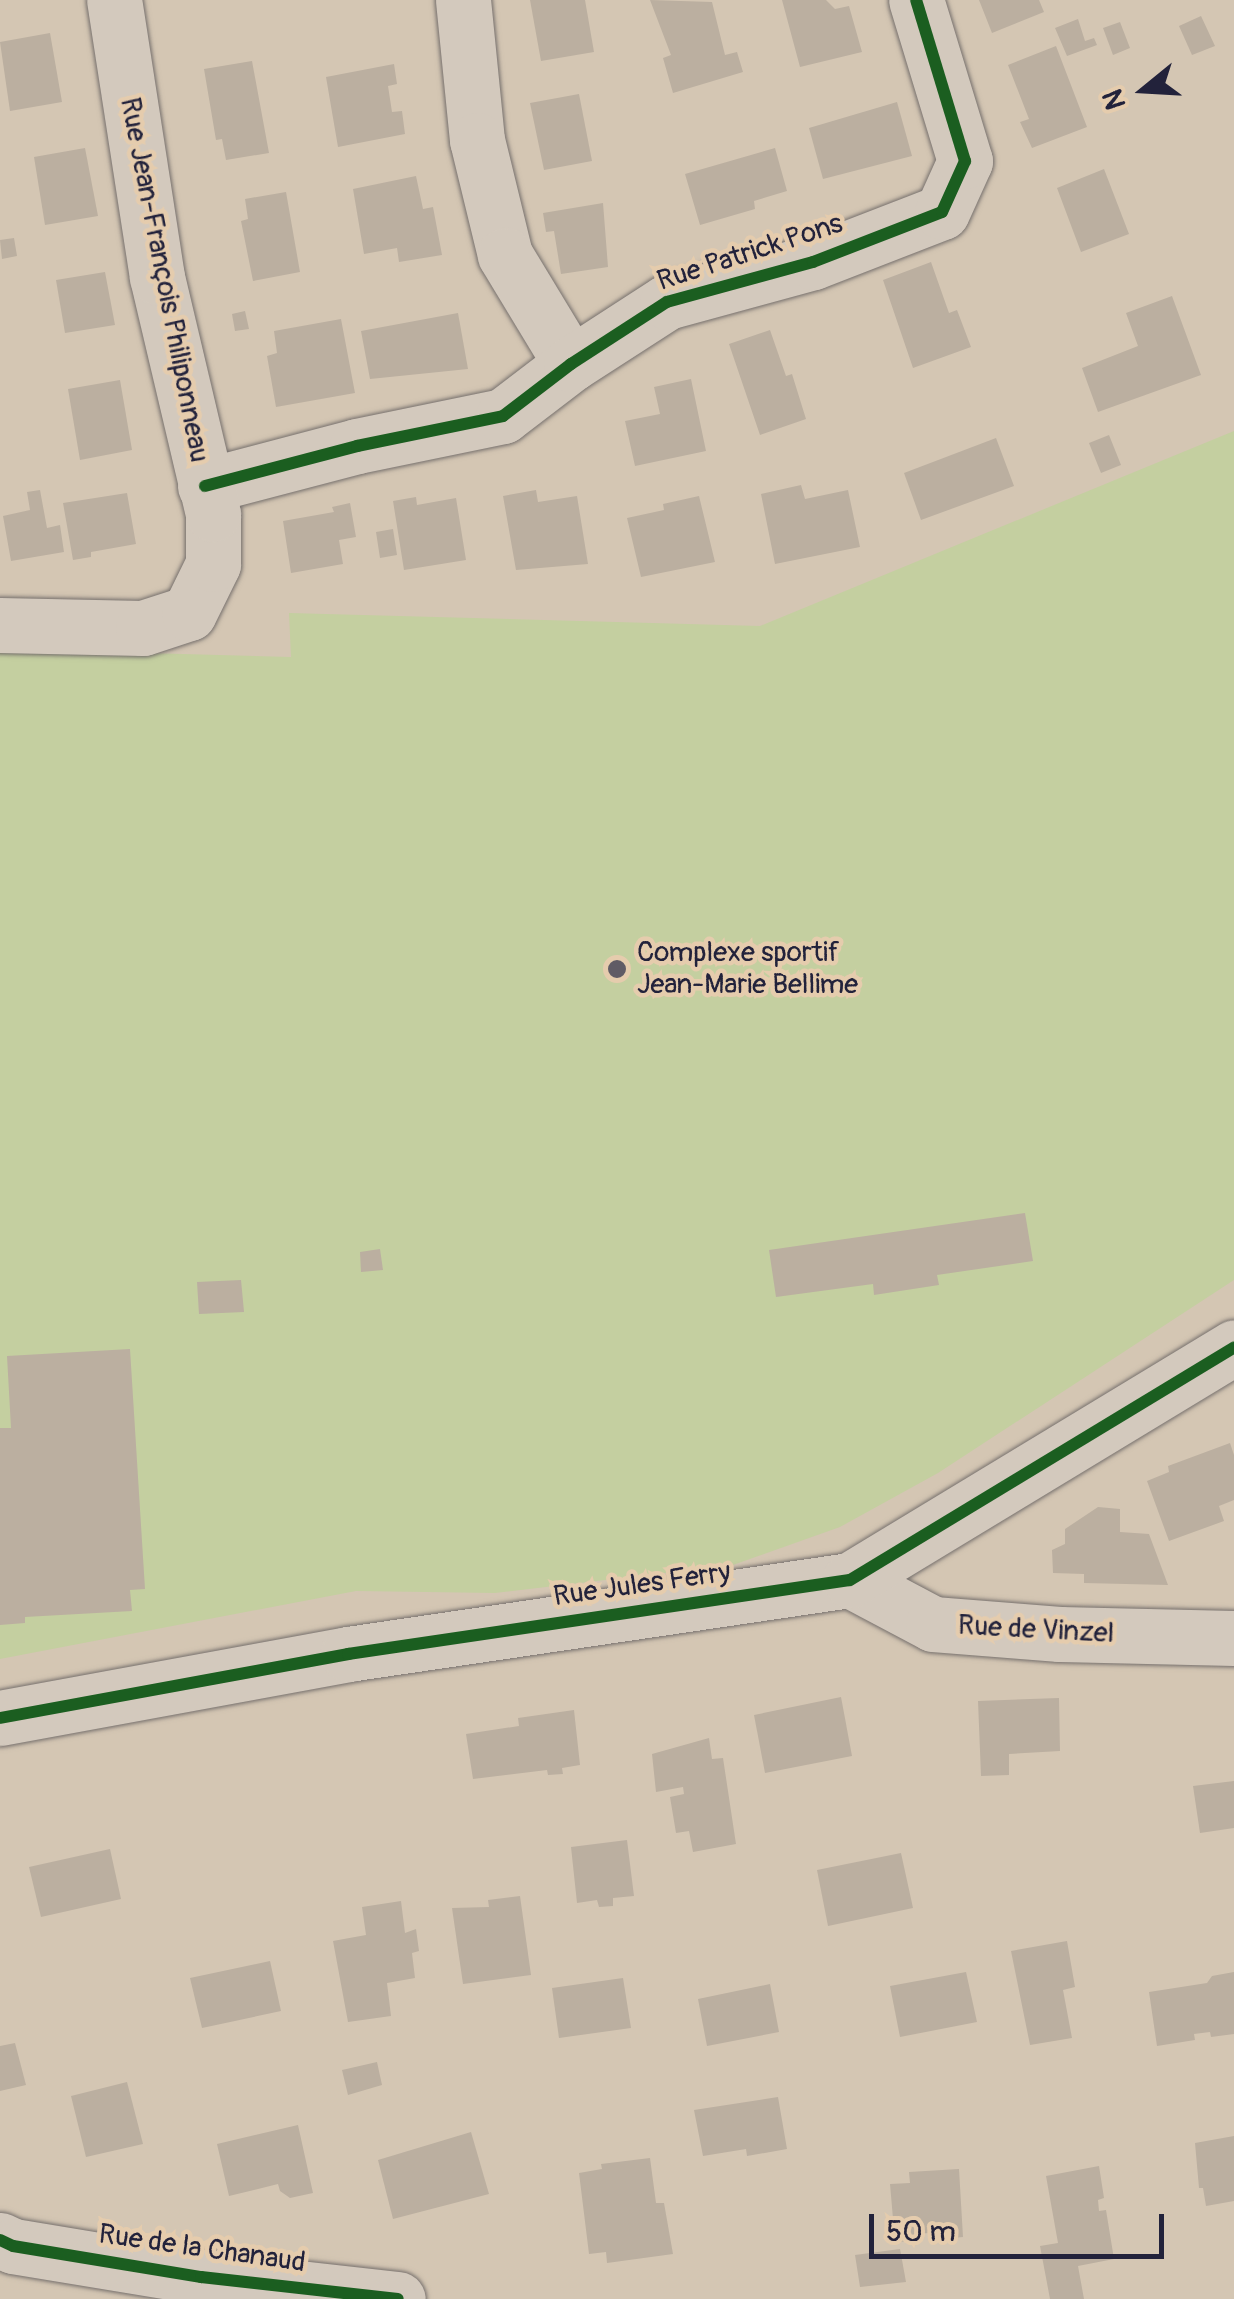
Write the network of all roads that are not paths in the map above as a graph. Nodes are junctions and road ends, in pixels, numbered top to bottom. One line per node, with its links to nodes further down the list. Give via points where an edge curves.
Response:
1 (114, 0): 5 (street, Rue Jean-François Philiponneau, via 158,277)
2 (463, 0): 4 (street, via 477,140 505,255)
3 (916, 0): 4 (street, Rue Patrick Pons, via 965,161 942,212 813,262 667,302)
4 (571, 364): 5 (street, Rue Patrick Pons, via 503,416)
5 (205, 486): 6 (street, Rue Jean-François Philiponneau, via 213,514 213,564 188,613 143,628)
6 (0, 625)
7 (1234, 1347): 8 (street, Rue Jules Ferry)
8 (850, 1580): 9 (street, Rue de Vinzel, via 933,1624); 10 (street, Rue Jules Ferry, via 348,1654)
9 (1234, 1638)
10 (0, 1718)
11 (0, 2240): 12 (street, Rue de la Chanaud, via 201,2277)
12 (398, 2299)

